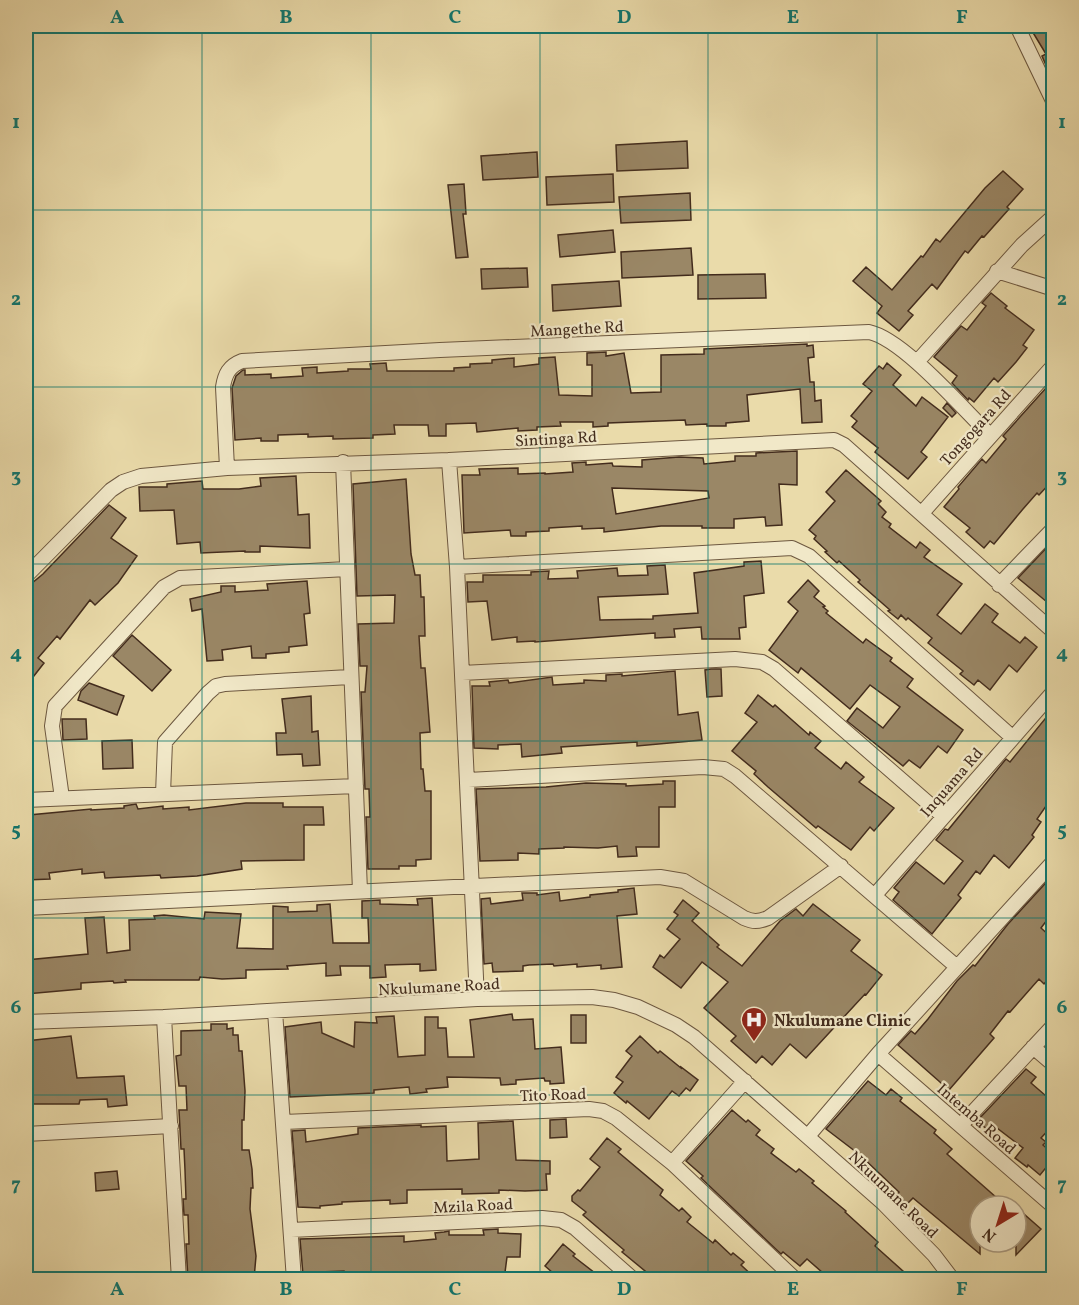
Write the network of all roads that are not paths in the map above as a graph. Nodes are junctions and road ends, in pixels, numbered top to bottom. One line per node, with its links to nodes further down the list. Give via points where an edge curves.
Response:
1 (1017, 26): 2 (street)
2 (1053, 103)
3 (1053, 216): 4 (street)
4 (997, 272): 5 (street); 6 (street)
5 (1053, 289)
6 (917, 362): 8 (street, Mangethe Rd); 11 (street, Mangethe Rd, via 886,339 869,332 242,361 228,370 223,387)
7 (1053, 365): 8 (street, Tongogara Rd)
8 (990, 435): 12 (street, Tongogara Rd)
9 (449, 460): 10 (street, Sintinga Rd); 12 (street, Sintinga Rd, via 834,440); 14 (street)
10 (343, 462): 11 (street, Sintinga Rd); 15 (street)
11 (227, 468): 16 (street, Sintinga Rd, via 141,476 123,482 98,501)
12 (922, 513): 17 (street, Sintinga Rd)
13 (1053, 528): 17 (street)
14 (457, 567): 19 (street); 22 (street, via 792,548 818,564)
15 (347, 569): 20 (street); 26 (street, via 180,578 164,587 55,706 52,726)
16 (26, 573)
17 (999, 585): 18 (street, Sintinga Rd)
18 (1053, 632)
19 (462, 673): 23 (street); 28 (street, via 735,659 762,662)
20 (350, 677): 24 (street); 25 (street, via 216,686 165,742)
21 (1053, 691): 22 (street, Inquama Rd)
22 (1012, 737): 28 (street, Inquama Rd)
23 (468, 780): 30 (street, via 724,769); 31 (street)
24 (356, 786): 25 (street); 32 (street)
25 (163, 794): 26 (street)
26 (62, 798): 27 (street)
27 (26, 800)
28 (943, 816): 33 (street, Inquama Rd)
29 (1053, 861): 35 (street)
30 (841, 866): 31 (street, via 760,922 744,918 696,887 673,878); 33 (street)
31 (471, 888): 32 (street); 36 (street)
32 (360, 891): 34 (street)
33 (875, 895): 35 (street)
34 (26, 908)
35 (957, 967): 42 (street)
36 (477, 999): 37 (street, Nkulumane Road); 44 (street, Nkulumane Road, via 592,998 638,1007 676,1025)
37 (275, 1011): 38 (street, Nkulumane Road); 45 (street)
38 (164, 1017): 39 (street, Nkulumane Road); 47 (street)
39 (26, 1022)
40 (1053, 1025): 41 (street)
41 (1033, 1047): 43 (street); 46 (street)
42 (878, 1054): 46 (street, Intemba Road); 49 (street)
43 (1053, 1065)
44 (745, 1080): 49 (street, Nkulumane Road); 50 (street)
45 (284, 1122): 50 (street, Tito Road, via 589,1109 616,1118); 52 (street)
46 (962, 1125): 51 (street, Intemba Road)
47 (171, 1126): 48 (street); 53 (street)
48 (26, 1134)
49 (808, 1136): 57 (street, Nkuumane Road, via 883,1203 934,1255)
50 (672, 1163): 56 (street, Tito Road)
51 (1053, 1207)
52 (291, 1230): 54 (street); 55 (street, Mzila Road, via 561,1220 592,1241)
53 (179, 1280)
54 (294, 1280)
55 (634, 1280)
56 (796, 1280)
57 (952, 1280)

